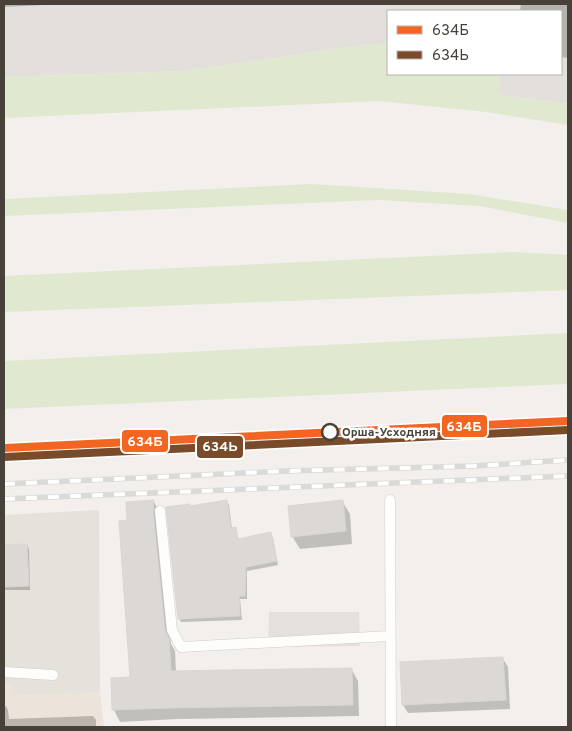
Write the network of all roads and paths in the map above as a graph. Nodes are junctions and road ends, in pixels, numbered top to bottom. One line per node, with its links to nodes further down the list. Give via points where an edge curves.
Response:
1 (390, 500): 3 (lane)
2 (160, 511): 3 (lane, via 172,630 181,647)
3 (390, 636): 6 (lane)
4 (4, 672): 5 (lane)
5 (53, 675)
6 (391, 727)

